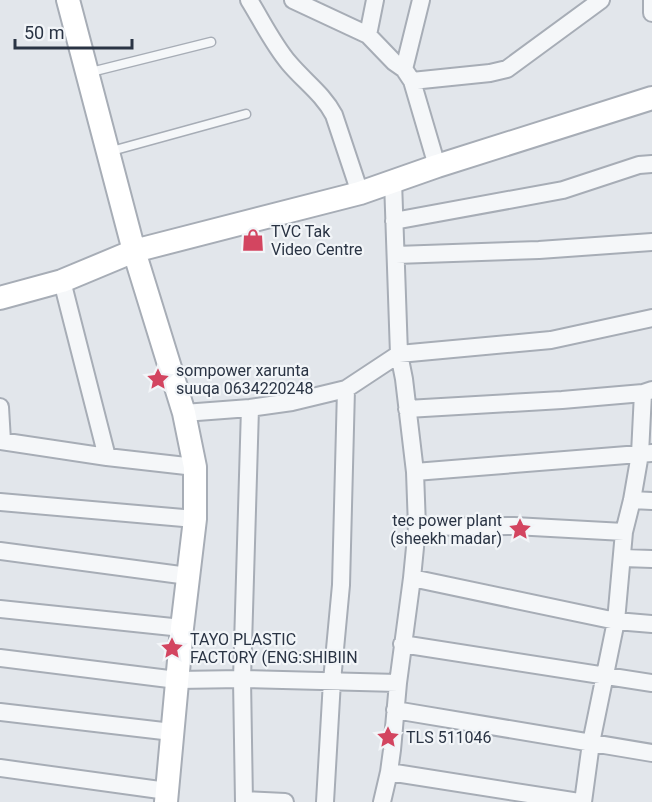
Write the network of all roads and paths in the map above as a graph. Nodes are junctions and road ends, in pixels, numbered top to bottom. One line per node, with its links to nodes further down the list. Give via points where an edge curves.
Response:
1 (68, 0): 11 (street)
2 (249, 0): 19 (street, via 279,51 328,104)
3 (375, 0): 9 (street)
4 (421, 0): 12 (street)
5 (601, 0): 12 (street, via 507,69)
6 (652, 0): 8 (street)
7 (298, 1): 9 (street)
8 (652, 14)
9 (368, 35): 12 (street)
10 (210, 42): 11 (lane)
11 (87, 74): 15 (street)
12 (408, 75): 17 (street)
13 (652, 98): 17 (street)
14 (246, 114): 15 (lane)
15 (108, 152): 22 (street)
16 (652, 164): 20 (street, via 563,190)
17 (437, 166): 18 (street)
18 (393, 182): 19 (street); 20 (street)
19 (360, 193): 22 (street)
20 (394, 221): 23 (street)
21 (652, 242): 23 (street)
22 (134, 251): 24 (street); 33 (street)
23 (396, 255): 27 (street)
24 (62, 280): 25 (street); 36 (street)
25 (0, 298)
26 (652, 318): 27 (street, via 551,340)
27 (399, 354): 28 (street); 32 (street)
28 (346, 389): 31 (street); 59 (street, via 341,585)
29 (647, 391): 32 (street); 35 (street)
30 (0, 407): 34 (street)
31 (250, 408): 33 (street); 57 (street)
32 (408, 409): 38 (street)
33 (184, 413): 37 (street)
34 (1, 441): 36 (street)
35 (646, 453): 38 (street); 39 (street)
36 (106, 457): 37 (street)
37 (195, 467): 42 (street)
38 (415, 472): 43 (street)
39 (632, 500): 41 (street); 44 (street)
40 (0, 501): 42 (street)
41 (652, 501)
42 (195, 519): 48 (street)
43 (417, 527): 44 (street, via 514,526); 49 (street)
44 (624, 532): 46 (street)
45 (0, 551): 48 (street)
46 (623, 558): 47 (street); 51 (street)
47 (652, 559)
48 (188, 576): 53 (street)
49 (412, 578): 51 (street); 54 (street)
50 (0, 609): 53 (street)
51 (616, 621): 52 (street); 56 (street)
52 (652, 624)
53 (182, 628): 58 (street)
54 (402, 644): 56 (street); 61 (street)
55 (0, 658): 58 (street)
56 (606, 675): 60 (street); 65 (street)
57 (242, 679): 58 (street); 59 (street); 70 (street)
58 (177, 680): 64 (street)
59 (332, 681): 61 (street); 72 (street)
60 (652, 682)
61 (398, 683): 62 (street)
62 (395, 710): 65 (street); 68 (street)
63 (0, 712): 64 (street)
64 (172, 732): 69 (street)
65 (591, 743): 66 (street); 74 (street)
66 (652, 753)
67 (0, 768): 69 (street)
68 (389, 772): 73 (street); 74 (street)
69 (167, 796)
70 (244, 801): 71 (street)
71 (285, 802)
72 (325, 802)
73 (382, 802)
74 (581, 802)

